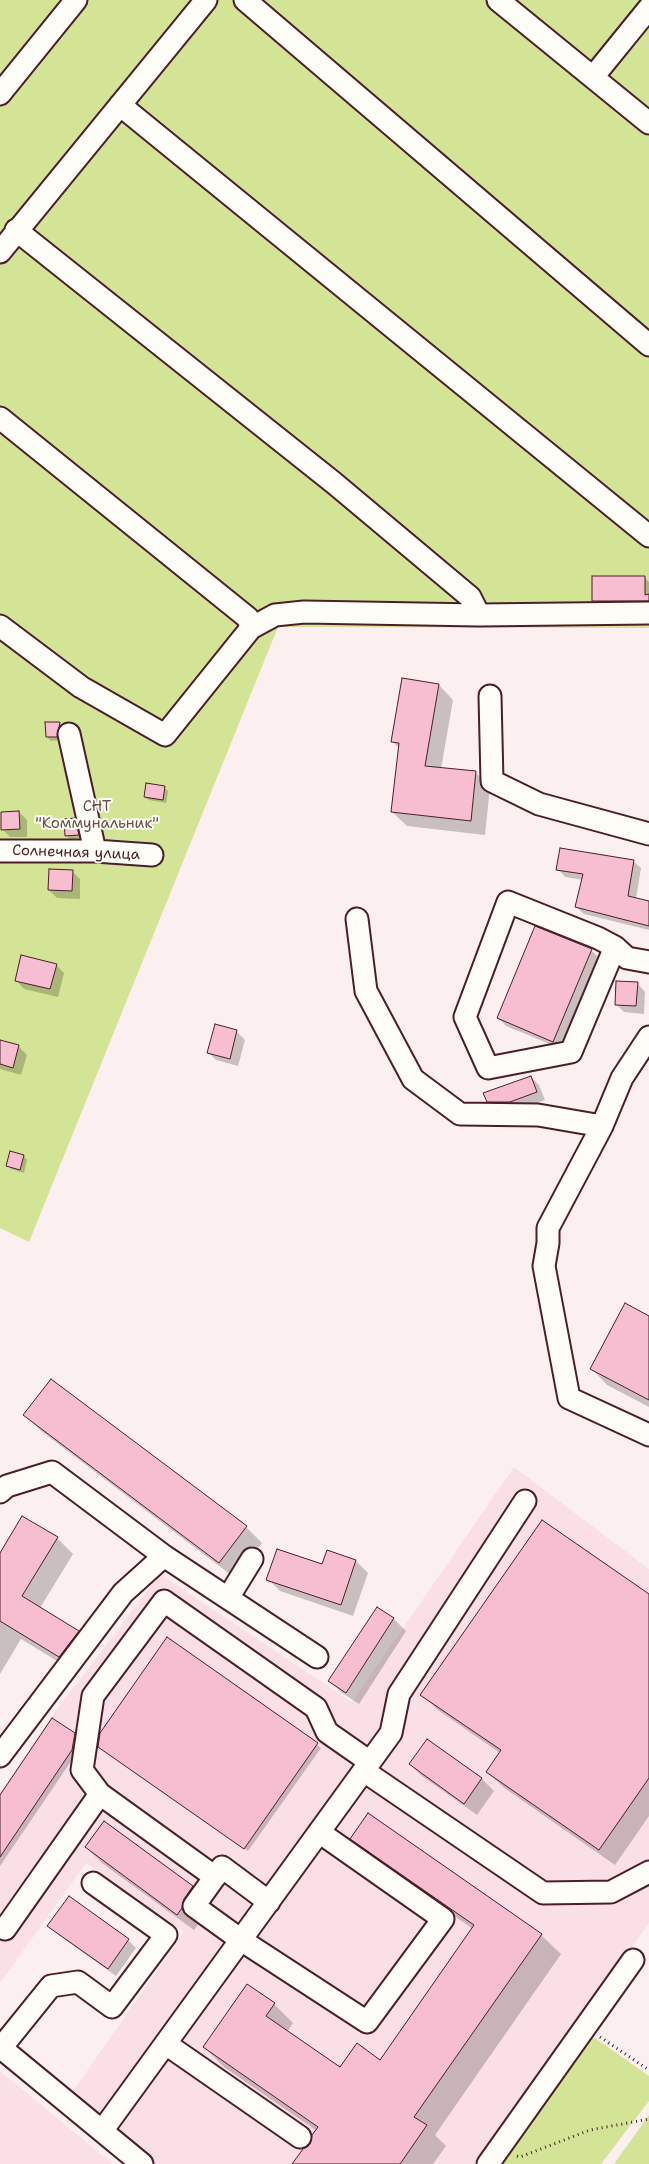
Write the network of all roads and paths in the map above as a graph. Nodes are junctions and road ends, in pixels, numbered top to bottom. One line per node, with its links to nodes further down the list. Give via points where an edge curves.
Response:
1 (76, 0): 7 (street)
2 (206, 0): 8 (street)
3 (245, 0): 12 (street)
4 (498, 0): 6 (street)
5 (649, 8): 6 (street)
6 (593, 78): 9 (street)
7 (0, 94)
8 (120, 106): 10 (street); 14 (street)
9 (649, 123)
10 (16, 230): 11 (street); 16 (street, via 334,483 470,597)
11 (0, 252)
12 (649, 346)
13 (0, 418): 18 (street, via 248,618)
14 (649, 536)
15 (649, 614): 16 (street)
16 (479, 615): 18 (street, via 304,612 275,615)
17 (0, 626): 18 (street, via 82,687 165,735)
18 (251, 628)
19 (490, 696): 21 (street, via 492,781 540,804)
20 (69, 734): 23 (street)
21 (649, 834)
22 (0, 851): 23 (street, Солнечная улица)
23 (96, 851): 24 (street, Солнечная улица)
24 (152, 855)
25 (356, 919): 29 (street, via 366,991 414,1080 460,1114 538,1115)
26 (615, 947): 26 (street, via 508,902 466,1017 488,1068 571,1052); 27 (street, via 627,958)
27 (649, 962)
28 (649, 1038): 29 (street, via 633,1088)
29 (602, 1126): 30 (street, via 548,1228 544,1266 569,1398)
30 (649, 1435)
31 (0, 1492): 33 (street, via 7,1486 52,1472)
32 (525, 1501): 38 (street, via 399,1694 391,1733)
33 (164, 1556): 35 (street); 37 (street, via 123,1593)
34 (252, 1558): 35 (street)
35 (228, 1598): 36 (street)
36 (317, 1657)
37 (0, 1756)
38 (367, 1767): 39 (street, via 327,1732 316,1708 164,1602 93,1696 82,1770); 40 (street); 41 (street, via 543,1893 611,1892)
39 (100, 1794): 42 (street); 45 (street)
40 (319, 1832): 44 (street); 46 (street, via 443,1919 367,2022)
41 (649, 1872)
42 (215, 1877): 44 (street, via 222,1867); 46 (street, via 194,1906)
43 (93, 1883): 50 (street, via 166,1935 112,2007 78,1982 51,1986)
44 (269, 1902): 46 (street)
45 (5, 1929)
46 (241, 1940): 49 (street)
47 (633, 1960): 48 (street)
48 (586, 2027): 51 (path); 55 (street)
49 (166, 2044): 53 (street); 54 (street)
50 (0, 2047): 53 (street)
51 (649, 2070)
52 (649, 2118): 55 (path, via 590,2130 520,2157)
53 (102, 2131): 56 (street)
54 (300, 2136)
55 (492, 2158)
56 (142, 2164)

